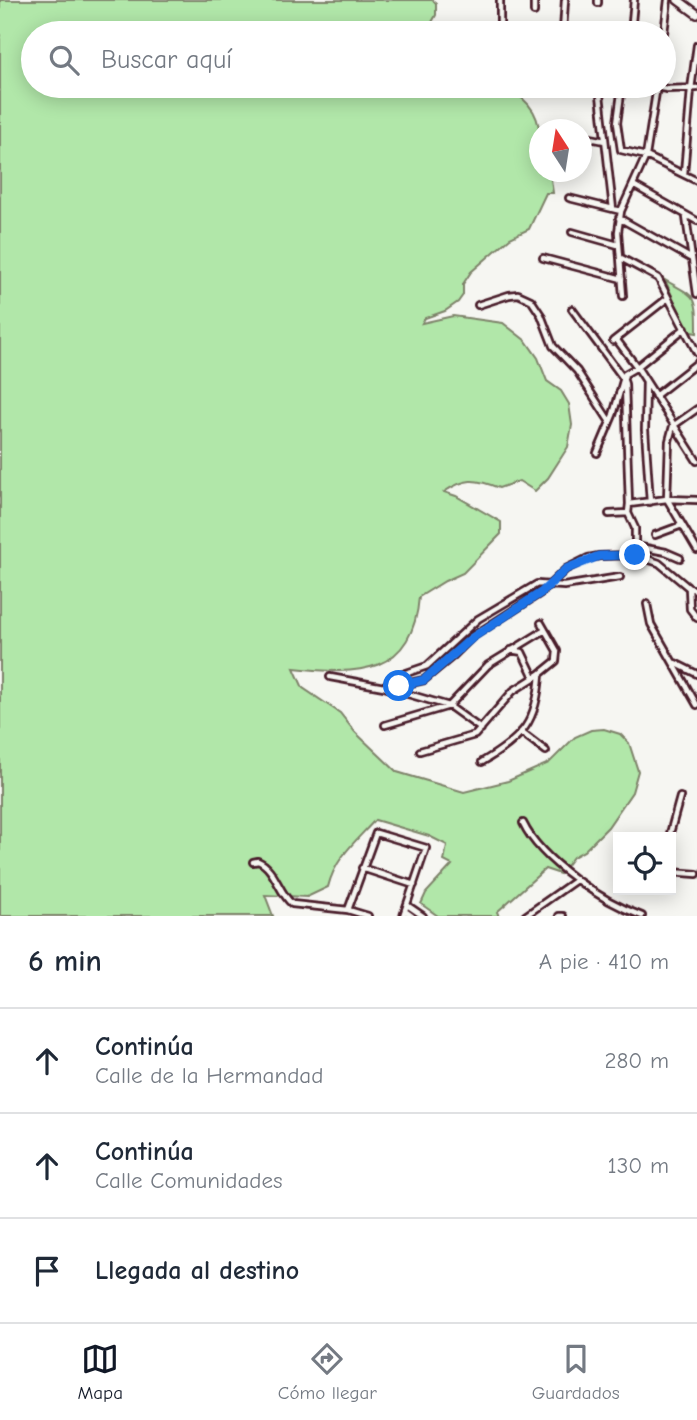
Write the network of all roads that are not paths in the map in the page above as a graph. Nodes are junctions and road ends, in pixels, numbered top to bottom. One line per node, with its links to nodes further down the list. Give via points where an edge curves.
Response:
1 (500, 0): 9 (street)
2 (534, 0): 7 (street)
3 (565, 0): 10 (street)
4 (634, 0): 11 (street)
5 (668, 0): 12 (street)
6 (678, 0): 8 (street)
7 (534, 12)
8 (697, 14)
9 (500, 21)
10 (564, 21)
11 (632, 21)
12 (665, 21)
13 (697, 45): 16 (street)
14 (676, 88): 16 (street)
15 (697, 88): 16 (street)
16 (691, 89): 23 (street)
17 (600, 98): 21 (street)
18 (620, 98): 22 (street, via 617,123 621,150)
19 (654, 98): 22 (street)
20 (592, 138): 21 (street)
21 (605, 141): 27 (street)
22 (646, 156): 23 (street); 25 (street)
23 (684, 174): 24 (street)
24 (697, 181)
25 (633, 186): 28 (street); 29 (street)
26 (569, 198): 27 (street)
27 (613, 209): 28 (street)
28 (621, 211): 30 (street)
29 (687, 217): 31 (street); 36 (street)
30 (619, 218): 33 (street); 36 (street)
31 (697, 221)
32 (572, 232): 33 (street)
33 (619, 246): 35 (street)
34 (543, 258): 37 (street)
35 (620, 258): 37 (street); 40 (street, via 658,278)
36 (692, 259): 38 (street)
37 (622, 279): 39 (street)
38 (697, 295)
39 (623, 296)
40 (668, 298): 43 (street); 48 (street, via 614,340)
41 (478, 305): 53 (street, via 509,295 531,300 553,346 577,371)
42 (572, 309): 49 (street)
43 (685, 328): 44 (street); 48 (street)
44 (688, 335): 45 (street); 46 (street)
45 (697, 336)
46 (697, 353)
47 (697, 363): 51 (street)
48 (637, 367): 49 (street); 50 (street)
49 (623, 378): 53 (street); 60 (street)
50 (646, 381): 51 (street); 59 (street)
51 (655, 396): 54 (street)
52 (697, 409): 54 (street)
53 (610, 422): 55 (street)
54 (673, 426): 56 (street); 57 (street)
55 (597, 453)
56 (697, 461)
57 (667, 499): 58 (street); 59 (street); 63 (street)
58 (697, 500)
59 (649, 502): 60 (street)
60 (629, 504): 61 (street)
61 (628, 513): 62 (street); 65 (street, via 635,528)
62 (609, 514)
63 (682, 525): 64 (street); 66 (street)
64 (655, 535)
65 (635, 546): 67 (street); 68 (street)
66 (697, 550)
67 (635, 555): 70 (street, via 588,558); 71 (street, via 659,563)
68 (680, 558)
69 (620, 577): 70 (street, via 564,586)
70 (552, 582): 74 (street, via 537,584); 75 (street)
71 (689, 588): 72 (street); 76 (street, via 690,609)
72 (697, 590)
73 (647, 604): 80 (street, via 649,621)
74 (496, 609): 75 (street); 85 (street, via 478,619 427,666 392,678)
75 (502, 617): 85 (street, via 424,680)
76 (697, 618)
77 (541, 623): 78 (street)
78 (545, 630): 79 (street); 81 (street, via 557,651 556,661)
79 (510, 650): 84 (street, via 522,652); 87 (street, via 488,665)
80 (674, 663): 82 (street); 86 (street)
81 (540, 674): 84 (street); 90 (street, via 532,718)
82 (697, 674)
83 (330, 677): 85 (street)
84 (534, 677): 89 (street, via 513,691)
85 (386, 687): 87 (street)
86 (697, 705)
87 (449, 706): 88 (street); 89 (street)
88 (385, 724)
89 (481, 729): 91 (street, via 470,737)
90 (521, 733): 92 (street); 93 (street)
91 (420, 751)
92 (546, 751)
93 (482, 762)
94 (680, 797): 96 (street)
95 (523, 823): 101 (street, via 530,838)
96 (670, 832)
97 (253, 862): 103 (street, via 267,865 292,904)
98 (362, 869): 102 (street); 102 (street, via 376,833 426,848); 103 (street)
99 (676, 872): 100 (street)
100 (697, 874)
101 (576, 880): 105 (street); 109 (street, via 601,898)
102 (414, 885): 104 (street)
103 (348, 910): 106 (street)
104 (405, 911): 107 (street); 108 (street)
105 (529, 915)
106 (368, 916)
107 (412, 916)
108 (423, 916)
109 (642, 916)

